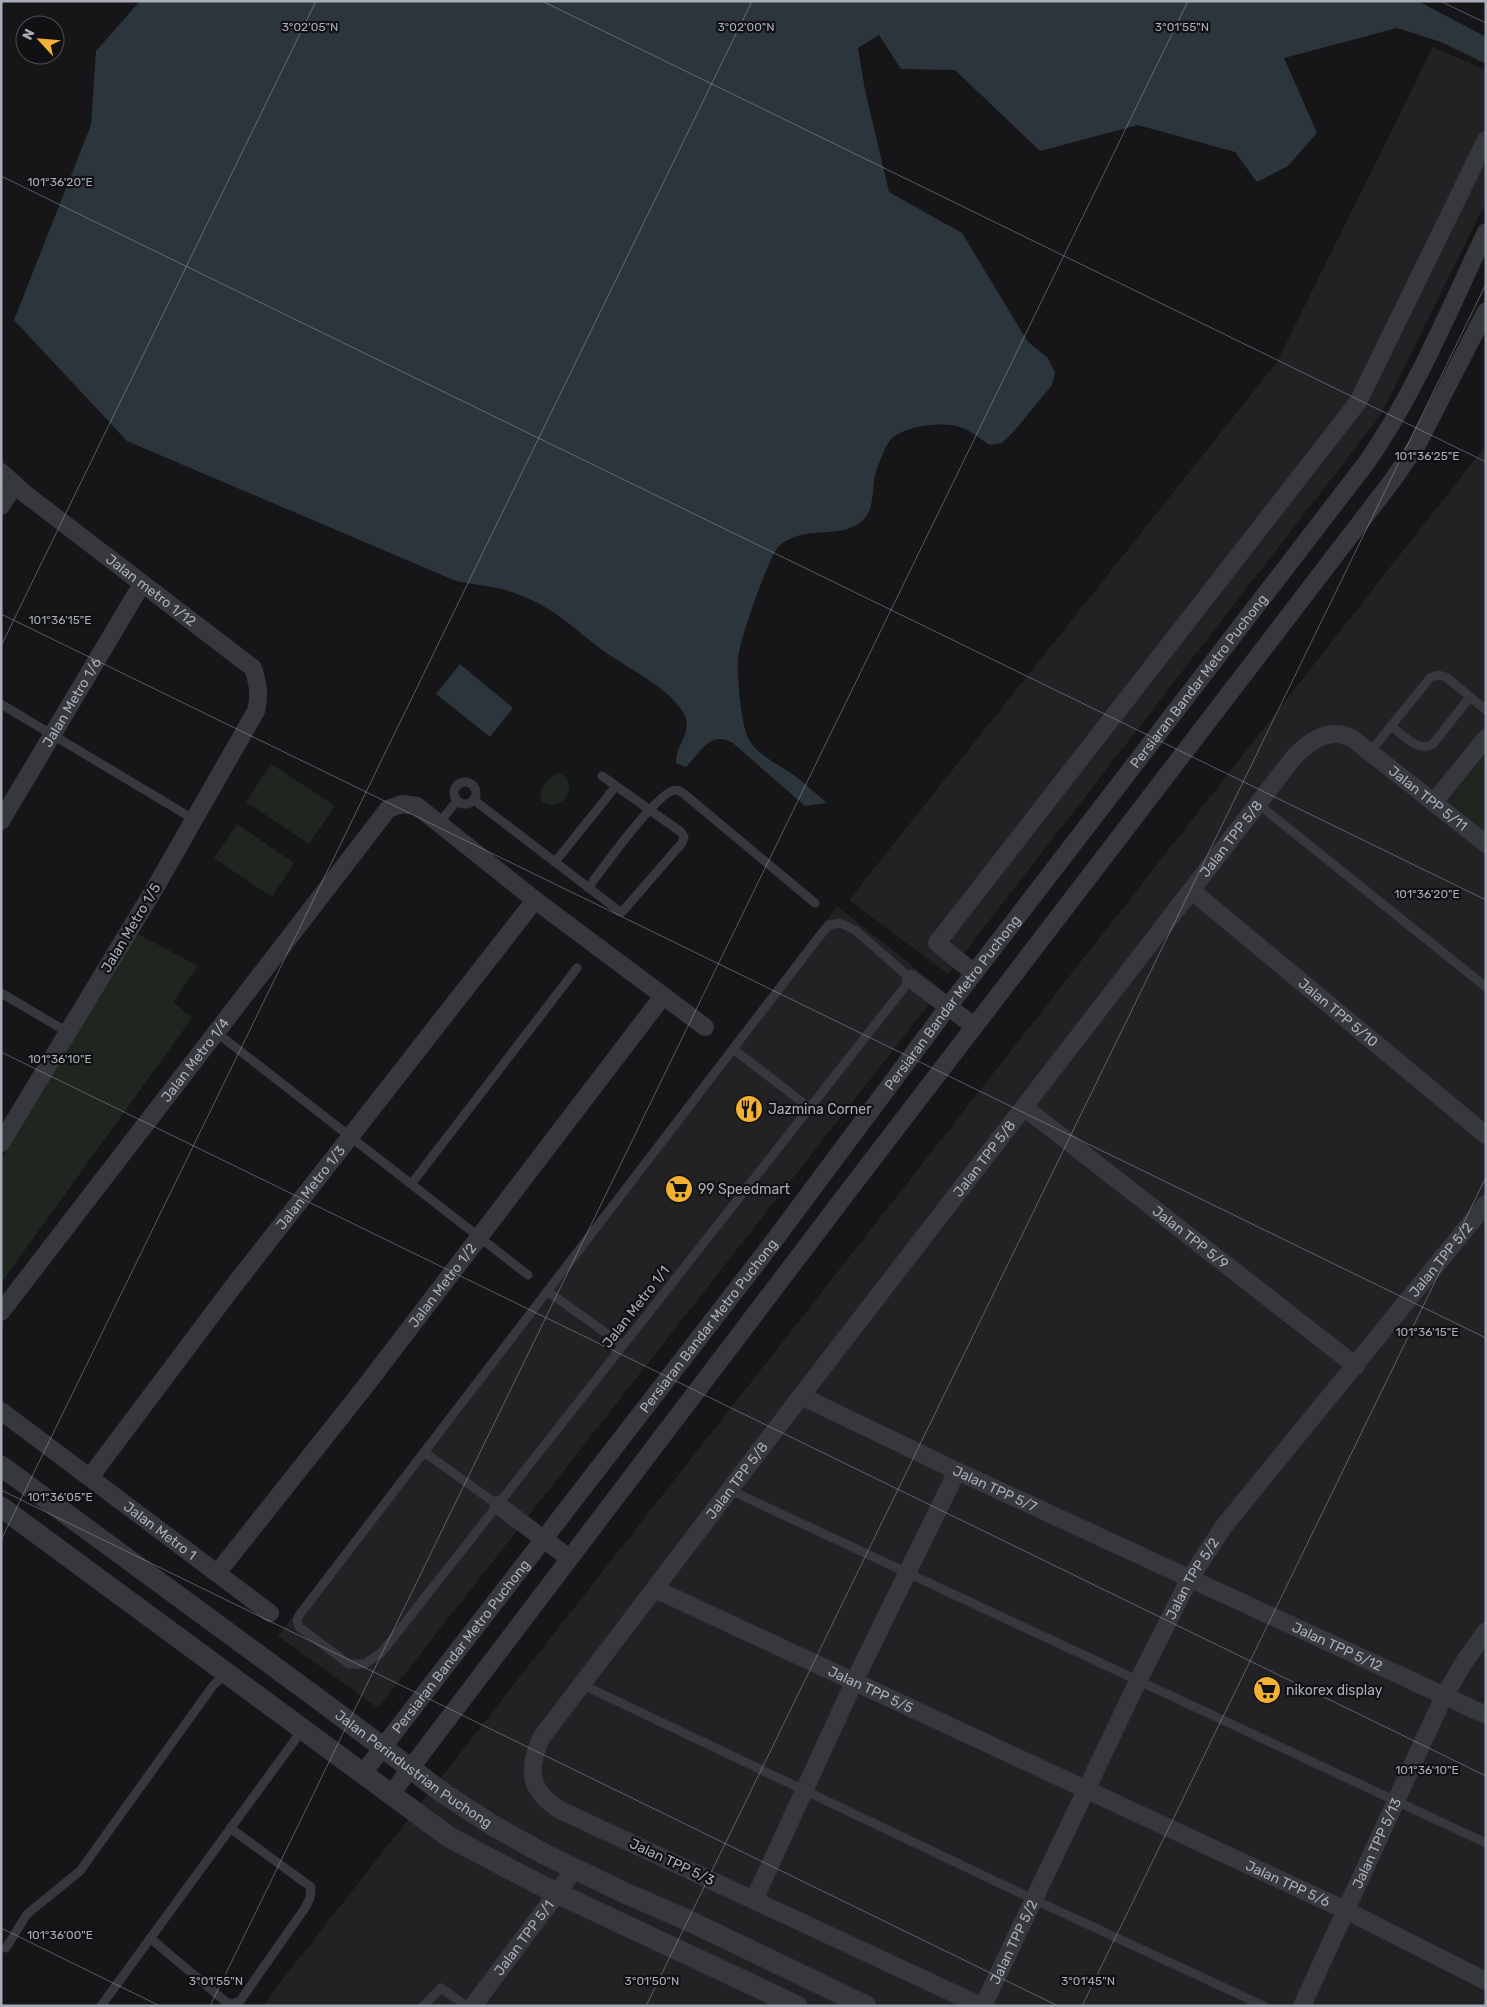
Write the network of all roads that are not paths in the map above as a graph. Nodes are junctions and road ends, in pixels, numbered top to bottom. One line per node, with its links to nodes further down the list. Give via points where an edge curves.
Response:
1 (1486, 140): 33 (street, via 1358,402 937,943)
2 (1486, 232): 33 (street, Persiaran Bandar Metro Puchong, via 1391,428)
3 (1486, 311): 39 (street, Persiaran Bandar Metro Puchong, via 1417,446 1392,481)
4 (1, 472): 5 (street)
5 (14, 485): 6 (street); 7 (street, Jalan metro 1/12)
6 (1, 506)
7 (142, 584): 11 (street, Jalan metro 1/12, via 253,668 258,682); 13 (street, Jalan Metro 1/6)
8 (1470, 697): 10 (lane); 12 (lane, via 1446,677 1438,675 1430,678); 12 (lane, via 1427,748 1420,747)
9 (1, 704): 13 (lane)
10 (1486, 710)
11 (256, 711): 23 (street, Jalan Metro 1/5)
12 (1391, 726): 15 (lane)
13 (52, 735): 23 (lane); 24 (street, Jalan Metro 1/6)
14 (1486, 738): 20 (street)
15 (1370, 752): 20 (street, Jalan TPP 5/11); 21 (street, Jalan TPP 5/8, via 1352,738 1336,734 1322,736 1307,744 1294,757)
16 (602, 776): 17 (lane)
17 (616, 786): 22 (lane); 27 (lane)
18 (474, 800): 19 (lane, via 465,804); 19 (lane, via 476,789 468,782 462,782 454,789); 27 (lane)
19 (457, 801): 25 (lane)
20 (1434, 802): 26 (street, Jalan TPP 5/11)
21 (1258, 804): 29 (street, Jalan TPP 5/8); 35 (lane)
22 (648, 810): 28 (lane); 28 (lane, via 681,832 684,837 682,843 622,912); 31 (lane, via 670,792 683,793)
23 (195, 820): 41 (street, Jalan Metro 1/5)
24 (1, 821)
25 (439, 824): 30 (street); 42 (street, Jalan Metro 1/4, via 417,806 402,804 388,809)
26 (1486, 844)
27 (555, 862): 28 (lane)
28 (588, 888)
29 (1192, 891): 45 (street, Jalan TPP 5/8); 46 (street, Jalan TPP 5/10)
30 (535, 900): 37 (street); 47 (street, Jalan Metro 1/3)
31 (814, 903)
32 (577, 968): 49 (lane)
33 (974, 973): 38 (street, Persiaran Bandar Metro Puchong)
34 (911, 979): 38 (street); 43 (lane, via 855,930 840,922 829,925); 44 (lane, Jalan Metro 1/1)
35 (1486, 987)
36 (1, 994): 41 (lane)
37 (663, 996): 40 (street); 51 (street, Jalan Metro 1/2)
38 (948, 1007): 39 (street); 66 (street, Persiaran Bandar Metro Puchong, via 768,1250)
39 (974, 1026): 67 (street, Persiaran Bandar Metro Puchong)
40 (705, 1027)
41 (68, 1033): 48 (street, Jalan Metro 1/5)
42 (217, 1033): 47 (lane); 54 (street, Jalan Metro 1/4)
43 (733, 1050): 44 (lane); 53 (lane)
44 (810, 1108): 55 (lane, Jalan Metro 1/1)
45 (1024, 1108): 56 (street, Jalan TPP 5/9); 57 (street, Jalan TPP 5/8)
46 (1486, 1135)
47 (352, 1137): 49 (lane); 62 (street, Jalan Metro 1/3, via 226,1296)
48 (1, 1143)
49 (412, 1183): 51 (lane)
50 (1486, 1204): 56 (street, Jalan TPP 5/2)
51 (480, 1237): 52 (lane); 68 (street, Jalan Metro 1/2)
52 (528, 1274)
53 (548, 1291): 55 (lane); 59 (lane)
54 (1, 1312)
55 (623, 1345): 64 (lane, Jalan Metro 1/1)
56 (1356, 1366): 70 (street, Jalan TPP 5/2, via 1224,1526)
57 (801, 1396): 61 (street, Jalan TPP 5/7); 63 (street, Jalan TPP 5/8)
58 (1, 1411): 62 (street, Jalan Metro 1)
59 (424, 1452): 64 (lane); 64 (lane, Jalan Metro 1/1, via 300,1614 298,1627 305,1633 349,1664 365,1664 382,1652)
60 (1, 1466): 82 (street, Jalan Perindustrian Puchong)
61 (957, 1471): 69 (street); 70 (street, Jalan TPP 5/7)
62 (90, 1477): 68 (street, Jalan Metro 1)
63 (730, 1490): 69 (lane); 71 (street, Jalan TPP 5/8)
64 (498, 1505): 66 (street)
65 (1, 1507): 75 (street)
66 (544, 1539): 67 (street); 82 (street, Persiaran Bandar Metro Puchong)
67 (569, 1558): 83 (street, Persiaran Bandar Metro Puchong)
68 (218, 1572): 72 (street, Jalan Metro 1)
69 (907, 1574): 76 (street); 77 (lane)
70 (1190, 1578): 77 (street, Jalan TPP 5/2); 79 (street, Jalan TPP 5/12)
71 (655, 1589): 74 (street, Jalan TPP 5/8); 76 (street, Jalan TPP 5/5)
72 (270, 1613)
73 (1486, 1631): 79 (street, Jalan TPP 5/13)
74 (621, 1633): 78 (street, Jalan TPP 5/3)
75 (226, 1672): 81 (street); 97 (lane, via 80,1871 27,1914)
76 (854, 1682): 85 (street); 86 (street, Jalan TPP 5/5)
77 (1138, 1682): 86 (street, Jalan TPP 5/2); 88 (lane)
78 (581, 1684): 85 (lane); 93 (street, Jalan TPP 5/3, via 540,1738 535,1750 531,1765 539,1792 560,1810)
79 (1444, 1696): 80 (street, Jalan TPP 5/12); 88 (street, Jalan TPP 5/13)
80 (1486, 1715)
81 (303, 1728): 84 (street); 89 (lane)
82 (383, 1747): 83 (street, Jalan Perindustrian Puchong); 84 (street, Persiaran Bandar Metro Puchong)
83 (415, 1762): 87 (street, Persiaran Bandar Metro Puchong); 91 (street, Jalan Perindustrian Puchong, via 443,1793 492,1825)
84 (363, 1773): 87 (street)
85 (804, 1790): 93 (street); 94 (lane)
86 (1086, 1791): 94 (street, Jalan TPP 5/2); 95 (street, Jalan TPP 5/6)
87 (391, 1794): 92 (street, via 449,1838)
88 (1396, 1800): 90 (lane); 95 (street, Jalan TPP 5/13)
89 (230, 1828): 96 (lane); 96 (lane, via 311,1887 305,1908 240,2001 226,2002)
90 (1486, 1843)
91 (575, 1869): 92 (street, Jalan TPP 5/1); 104 (street, Jalan Perindustrian Puchong)
92 (557, 1893): 102 (street, Jalan TPP 5/1); 103 (street)
93 (754, 1900): 105 (street, Jalan TPP 5/3)
94 (1035, 1900): 105 (street, Jalan TPP 5/2); 106 (lane)
95 (1345, 1910): 98 (street, Jalan TPP 5/6); 107 (street, Jalan TPP 5/13)
96 (150, 1938): 99 (lane)
97 (6, 1948)
98 (1486, 1980)
99 (101, 2006)
100 (423, 2006): 101 (lane, via 441,1988)
101 (467, 2006)
102 (473, 2006)
103 (797, 2006)
104 (866, 2006)
105 (982, 2006)
106 (1264, 2006)
107 (1302, 2006)

